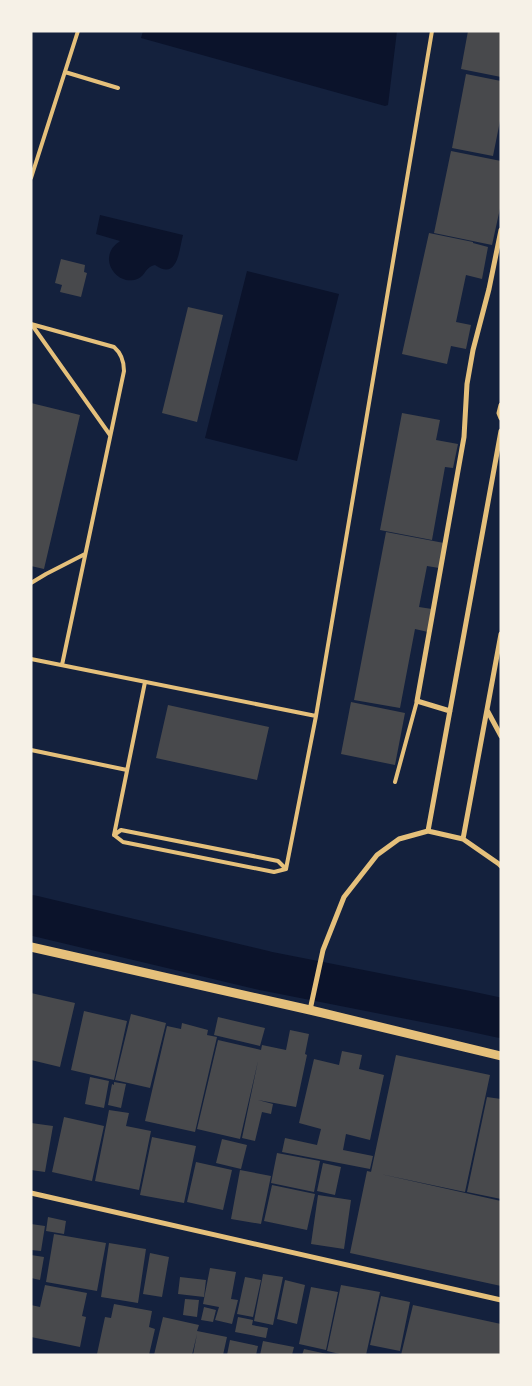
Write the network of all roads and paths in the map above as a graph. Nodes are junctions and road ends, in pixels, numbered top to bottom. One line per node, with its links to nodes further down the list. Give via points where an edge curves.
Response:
1 (78, 31): 3 (lane)
2 (432, 31): 21 (lane)
3 (65, 72): 4 (lane); 5 (lane)
4 (118, 88)
5 (31, 178)
6 (501, 230): 18 (street, via 473,350 464,437)
7 (32, 325): 11 (lane); 11 (lane, via 118,350 124,371)
8 (501, 405): 9 (street)
9 (501, 418)
10 (501, 431): 20 (street)
11 (110, 435): 12 (lane)
12 (86, 554): 13 (lane); 16 (lane)
13 (31, 583)
14 (501, 634): 19 (street)
15 (31, 659): 16 (lane)
16 (62, 665): 17 (lane)
17 (145, 682): 21 (lane); 24 (lane)
18 (417, 701): 20 (street); 25 (lane)
19 (487, 709): 22 (street); 28 (street)
20 (450, 711): 26 (street)
21 (316, 716): 30 (lane)
22 (501, 736)
23 (31, 750): 24 (lane)
24 (127, 770): 27 (lane)
25 (395, 782)
26 (428, 831): 28 (street); 32 (street, via 399,839 377,855 344,897 323,950)
27 (114, 835): 30 (lane, via 123,842 274,872); 30 (lane, via 121,830 229,851 278,861)
28 (463, 839): 29 (street)
29 (501, 866)
30 (286, 869)
31 (31, 947): 32 (street)
32 (310, 1010): 33 (street)
33 (501, 1056)
34 (31, 1193): 35 (street)
35 (501, 1300)

